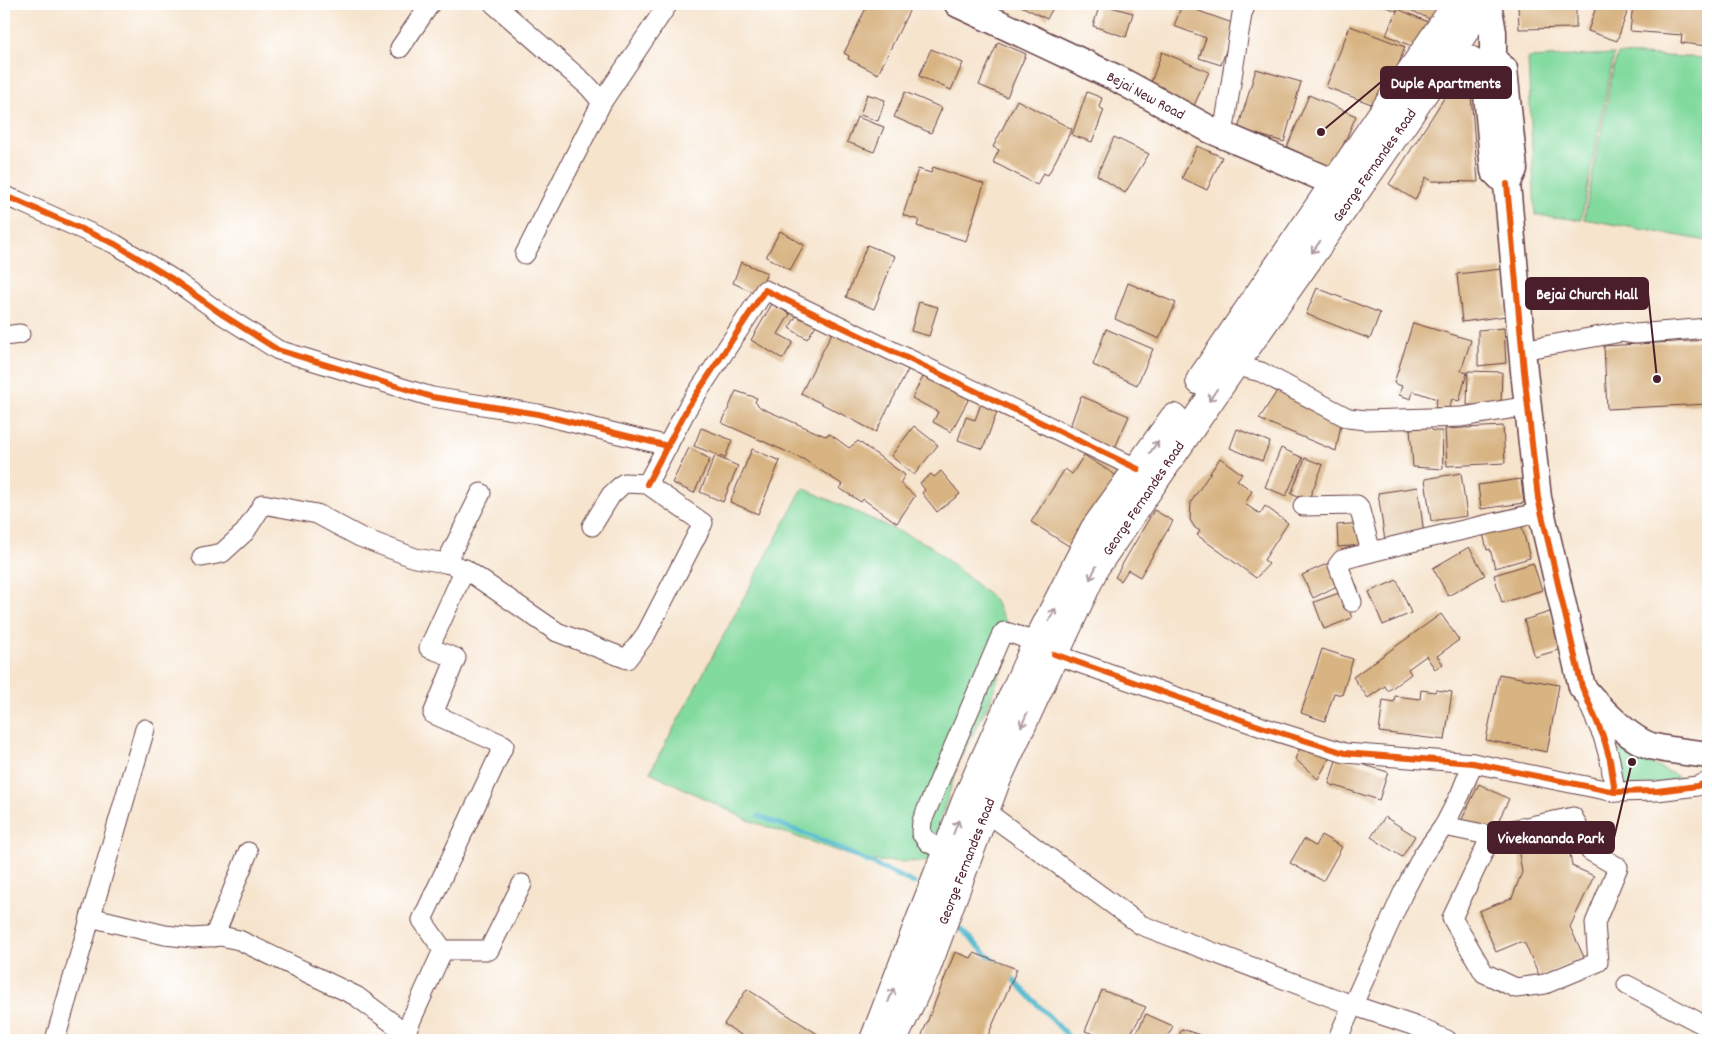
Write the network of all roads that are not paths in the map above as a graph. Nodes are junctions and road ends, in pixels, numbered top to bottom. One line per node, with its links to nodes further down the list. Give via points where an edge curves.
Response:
1 (430, 4): 9 (street)
2 (494, 4): 12 (street)
3 (668, 4): 12 (street)
4 (958, 4): 13 (street, Bejai New Road, via 1116,78)
5 (1246, 4): 13 (street, via 1236,45)
6 (1457, 4): 14 (main road, George Fernandes Road)
7 (1481, 4): 10 (main road, George Fernandes Road)
8 (1488, 4): 11 (street, via 1493,32)
9 (400, 48)
10 (1444, 62): 11 (main road, via 1469,59); 14 (main road, George Fernandes Road)
11 (1489, 66): 18 (street, via 1494,171 1507,184)
12 (602, 102): 16 (street)
13 (1223, 135): 14 (street, Bejai New Road)
14 (1344, 189): 19 (main road, George Fernandes Road, one-way to 19); 22 (main road, George Fernandes Road, one-way to 14)
15 (4, 196): 21 (street, via 115,244 278,350 432,397 538,414)
16 (525, 254)
17 (1708, 328): 18 (street, via 1635,334 1622,332)
18 (1522, 350): 20 (street)
19 (1234, 365): 20 (street, via 1261,372 1348,418 1462,417); 33 (main road, George Fernandes Road, one-way to 33, via 1095,567)
20 (1528, 406): 26 (street)
21 (668, 446): 22 (street, via 688,407 765,290); 23 (street)
22 (1138, 469): 33 (main road, George Fernandes Road, one-way to 22, via 1094,530)
23 (647, 484): 27 (street, via 624,483 611,495); 31 (street, via 703,523 646,634 627,659 557,632)
24 (481, 493): 30 (street)
25 (1303, 506): 28 (street, via 1357,504)
26 (1541, 512): 28 (street); 34 (street)
27 (592, 526)
28 (1371, 552): 32 (street, via 1338,562)
29 (202, 557): 30 (street, via 222,552 244,532 264,504 317,514 360,537 406,555)
30 (446, 564): 31 (street)
31 (465, 569): 48 (street, via 429,648 456,658 433,714 504,745 422,920)
32 (1352, 602)
33 (1046, 648): 37 (street, via 1262,727 1345,753); 40 (main road, George Fernandes Road, one-way to 40); 44 (main road, George Fernandes Road, one-way to 33, via 966,801); 44 (street, via 1008,632 1001,636 922,821 921,833 928,842)
34 (1582, 686): 36 (street, via 1625,731 1650,746); 39 (street, via 1603,736)
35 (145, 728): 46 (street)
36 (1708, 756)
37 (1473, 763): 39 (street); 41 (street)
38 (1708, 782): 39 (street, via 1657,791)
39 (1615, 792)
40 (985, 811): 50 (street, via 1141,925); 55 (main road, George Fernandes Road, via 926,968)
41 (1444, 826): 42 (street); 50 (street, via 1423,855 1403,893)
42 (1492, 834): 42 (street, via 1573,817 1590,851 1618,867 1595,923 1598,962 1545,984 1516,988 1484,973 1452,918)
43 (248, 852): 47 (street)
44 (946, 852): 54 (main road, George Fernandes Road, one-way to 44)
45 (522, 884): 48 (street, via 490,950)
46 (90, 917): 47 (street, via 165,935); 53 (street)
47 (214, 937): 52 (street, via 239,940 356,996)
48 (443, 950): 52 (street)
49 (1626, 985): 51 (street)
50 (1352, 1006): 56 (street); 57 (street)
51 (1708, 1027)
52 (404, 1037)
53 (55, 1040)
54 (874, 1040)
55 (893, 1040)
56 (1337, 1040)
57 (1447, 1040)

